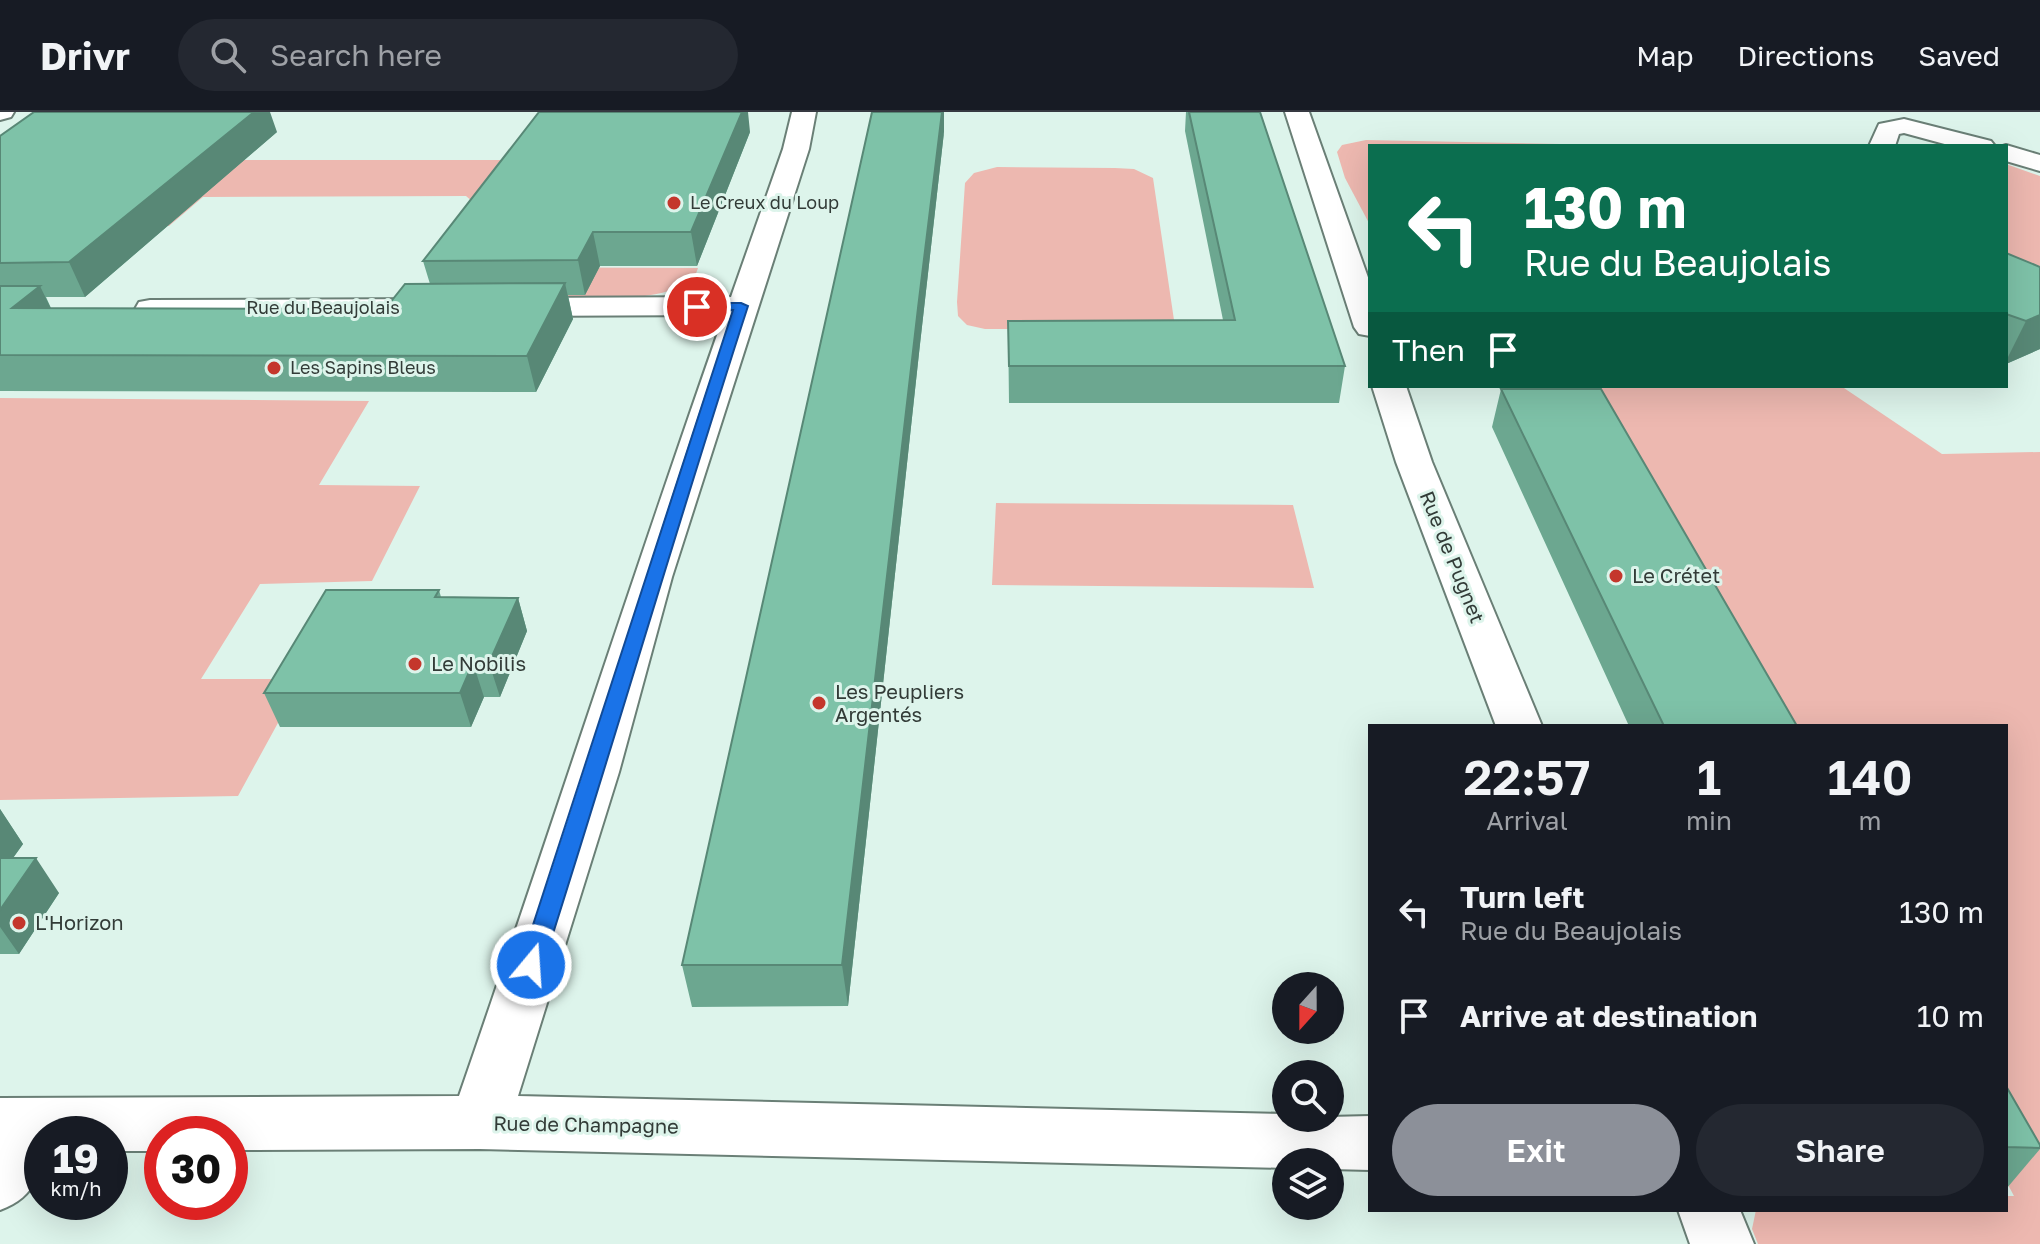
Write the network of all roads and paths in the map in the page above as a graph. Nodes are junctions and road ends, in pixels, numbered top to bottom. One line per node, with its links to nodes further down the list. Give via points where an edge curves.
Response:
1 (804, 112): 7 (street, Rue de Champagne)
2 (1302, 124): 9 (street)
3 (1883, 144): 4 (street, via 1888,129 1904,126)
4 (1974, 144)
5 (2008, 154): 6 (street)
6 (2040, 163)
7 (741, 306): 8 (street, Rue du Beaujolais); 12 (street, Rue de Champagne)
8 (125, 309)
9 (1368, 321)
10 (1390, 388): 11 (street, Rue de Pugnet)
11 (1518, 724)
12 (480, 1122): 13 (street); 14 (street, Rue de Champagne)
13 (18, 1125): 15 (street)
14 (1368, 1143)
15 (0, 1182)
16 (1710, 1212): 17 (street)
17 (1722, 1244)

